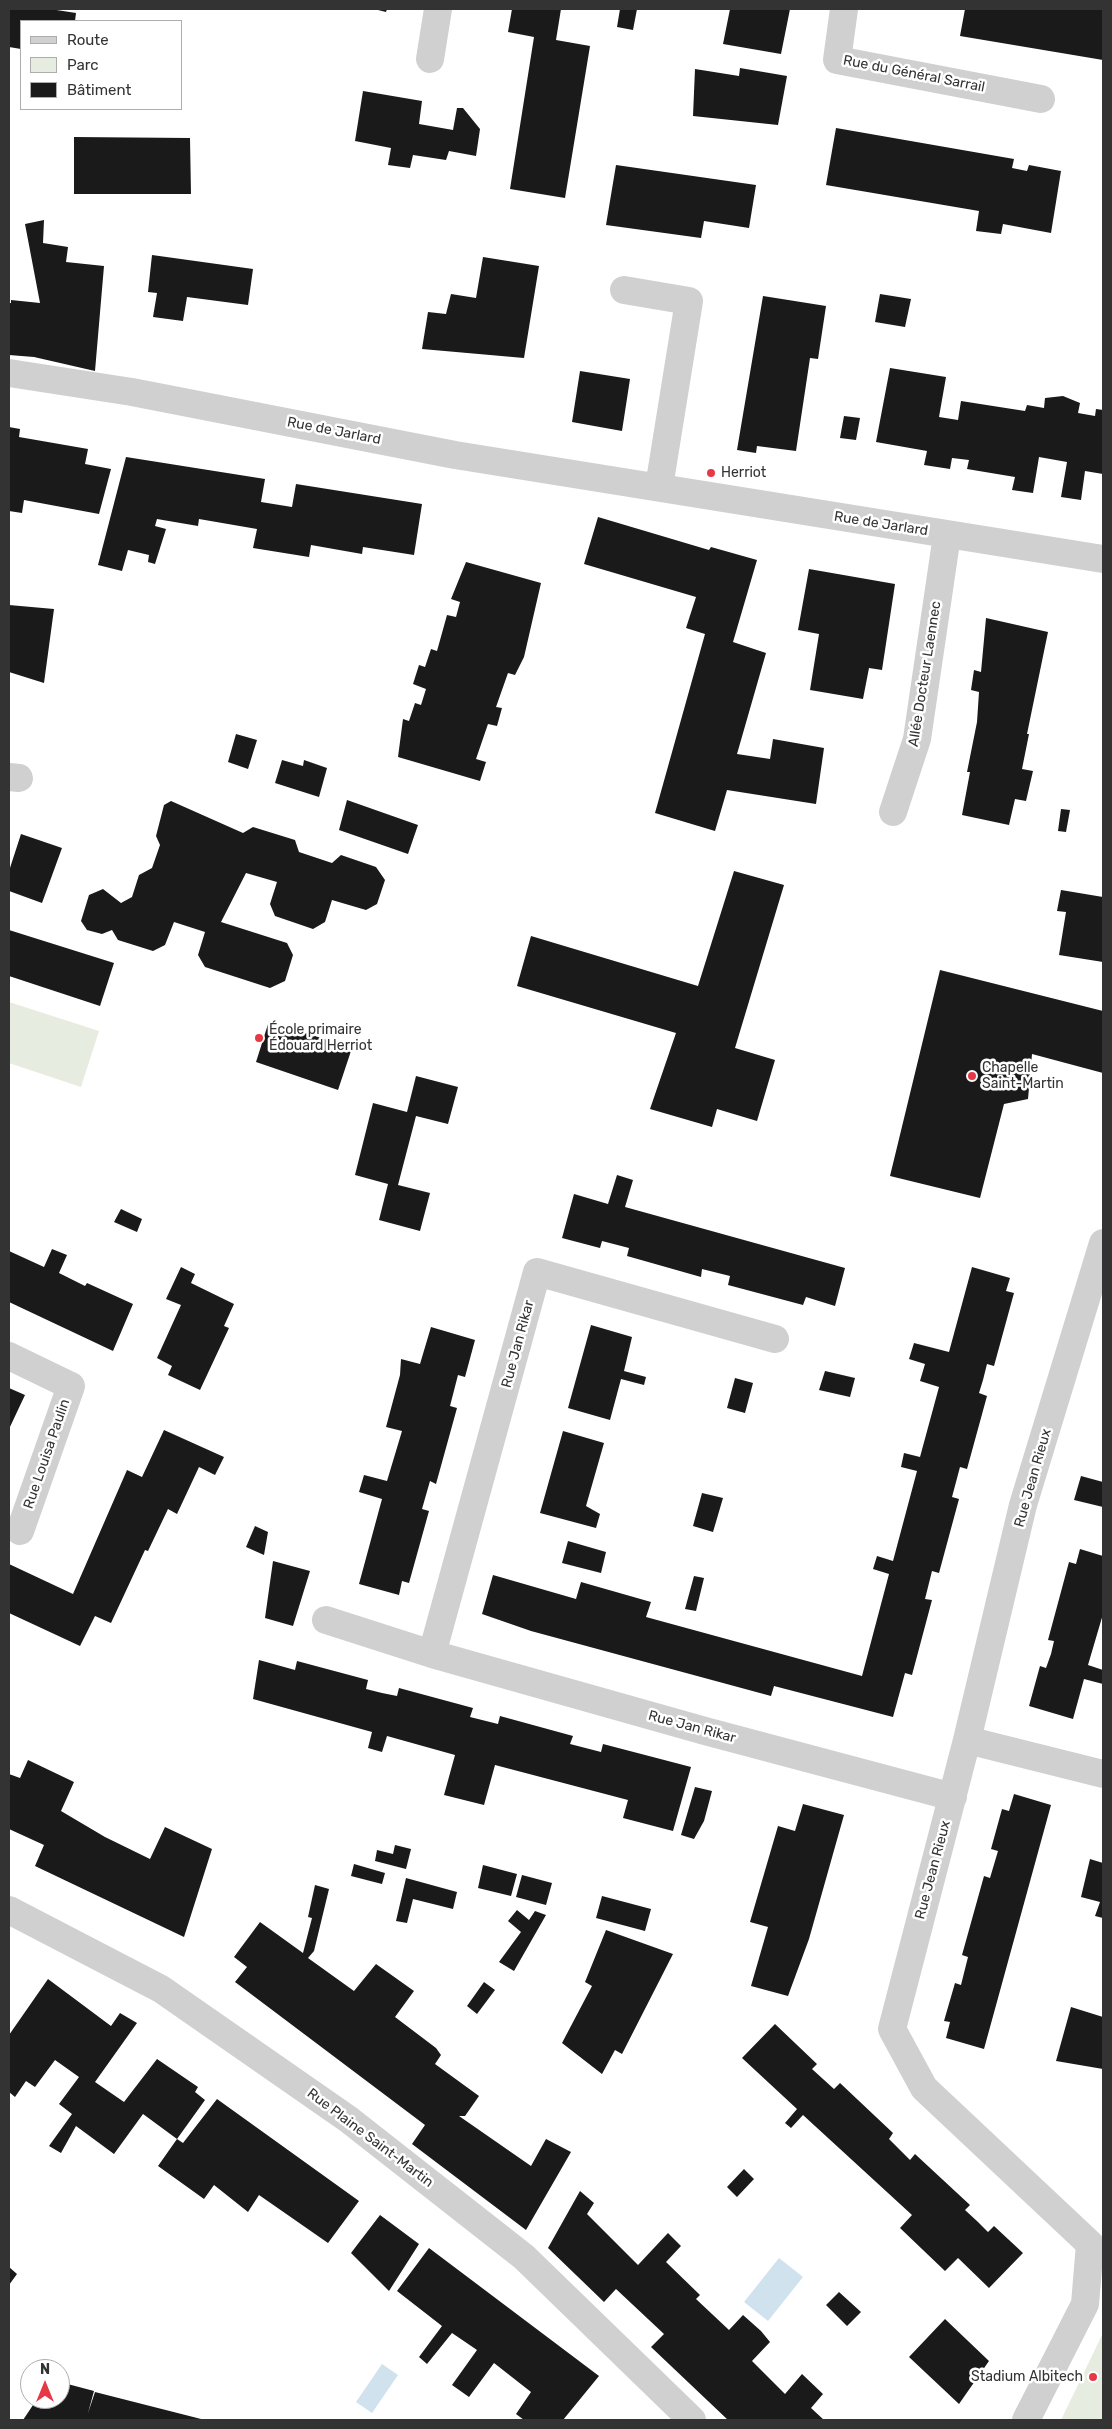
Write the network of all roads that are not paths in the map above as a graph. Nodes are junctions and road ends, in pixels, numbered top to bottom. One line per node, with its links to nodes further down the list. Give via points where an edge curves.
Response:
1 (438, 9): 3 (street)
2 (844, 9): 4 (street, Rue du Général Sarrail, via 837,60)
3 (430, 59)
4 (1041, 99)
5 (624, 290): 7 (street, via 689,301)
6 (9, 373): 7 (street, Rue de Jarlard, via 132,392 455,455)
7 (659, 487): 8 (street, Rue de Jarlard)
8 (947, 534): 9 (street, Rue de Jarlard); 10 (street, Allée Docteur Laennec, via 917,739)
9 (1103, 559)
10 (893, 812)
11 (1103, 1243): 17 (street, Rue Jean Rieux, via 1023,1505)
12 (775, 1339): 16 (street, Rue Jan Rikar, via 537,1272)
13 (9, 1356): 14 (street, Rue Louisa Paulin, via 71,1386)
14 (20, 1531)
15 (326, 1620): 16 (street, Rue Jan Rikar)
16 (432, 1654): 19 (street, Rue Jan Rikar, via 705,1731)
17 (968, 1740): 18 (street); 19 (street, Rue Jean Rieux)
18 (1103, 1774)
19 (953, 1796): 22 (street, Rue Jean Rieux, via 892,2029 924,2088 1090,2244 1085,2304)
20 (9, 1910): 21 (street, Rue Plaine Saint-Martin, via 161,1989 348,2119 524,2256)
21 (692, 2420)
22 (1026, 2420)

